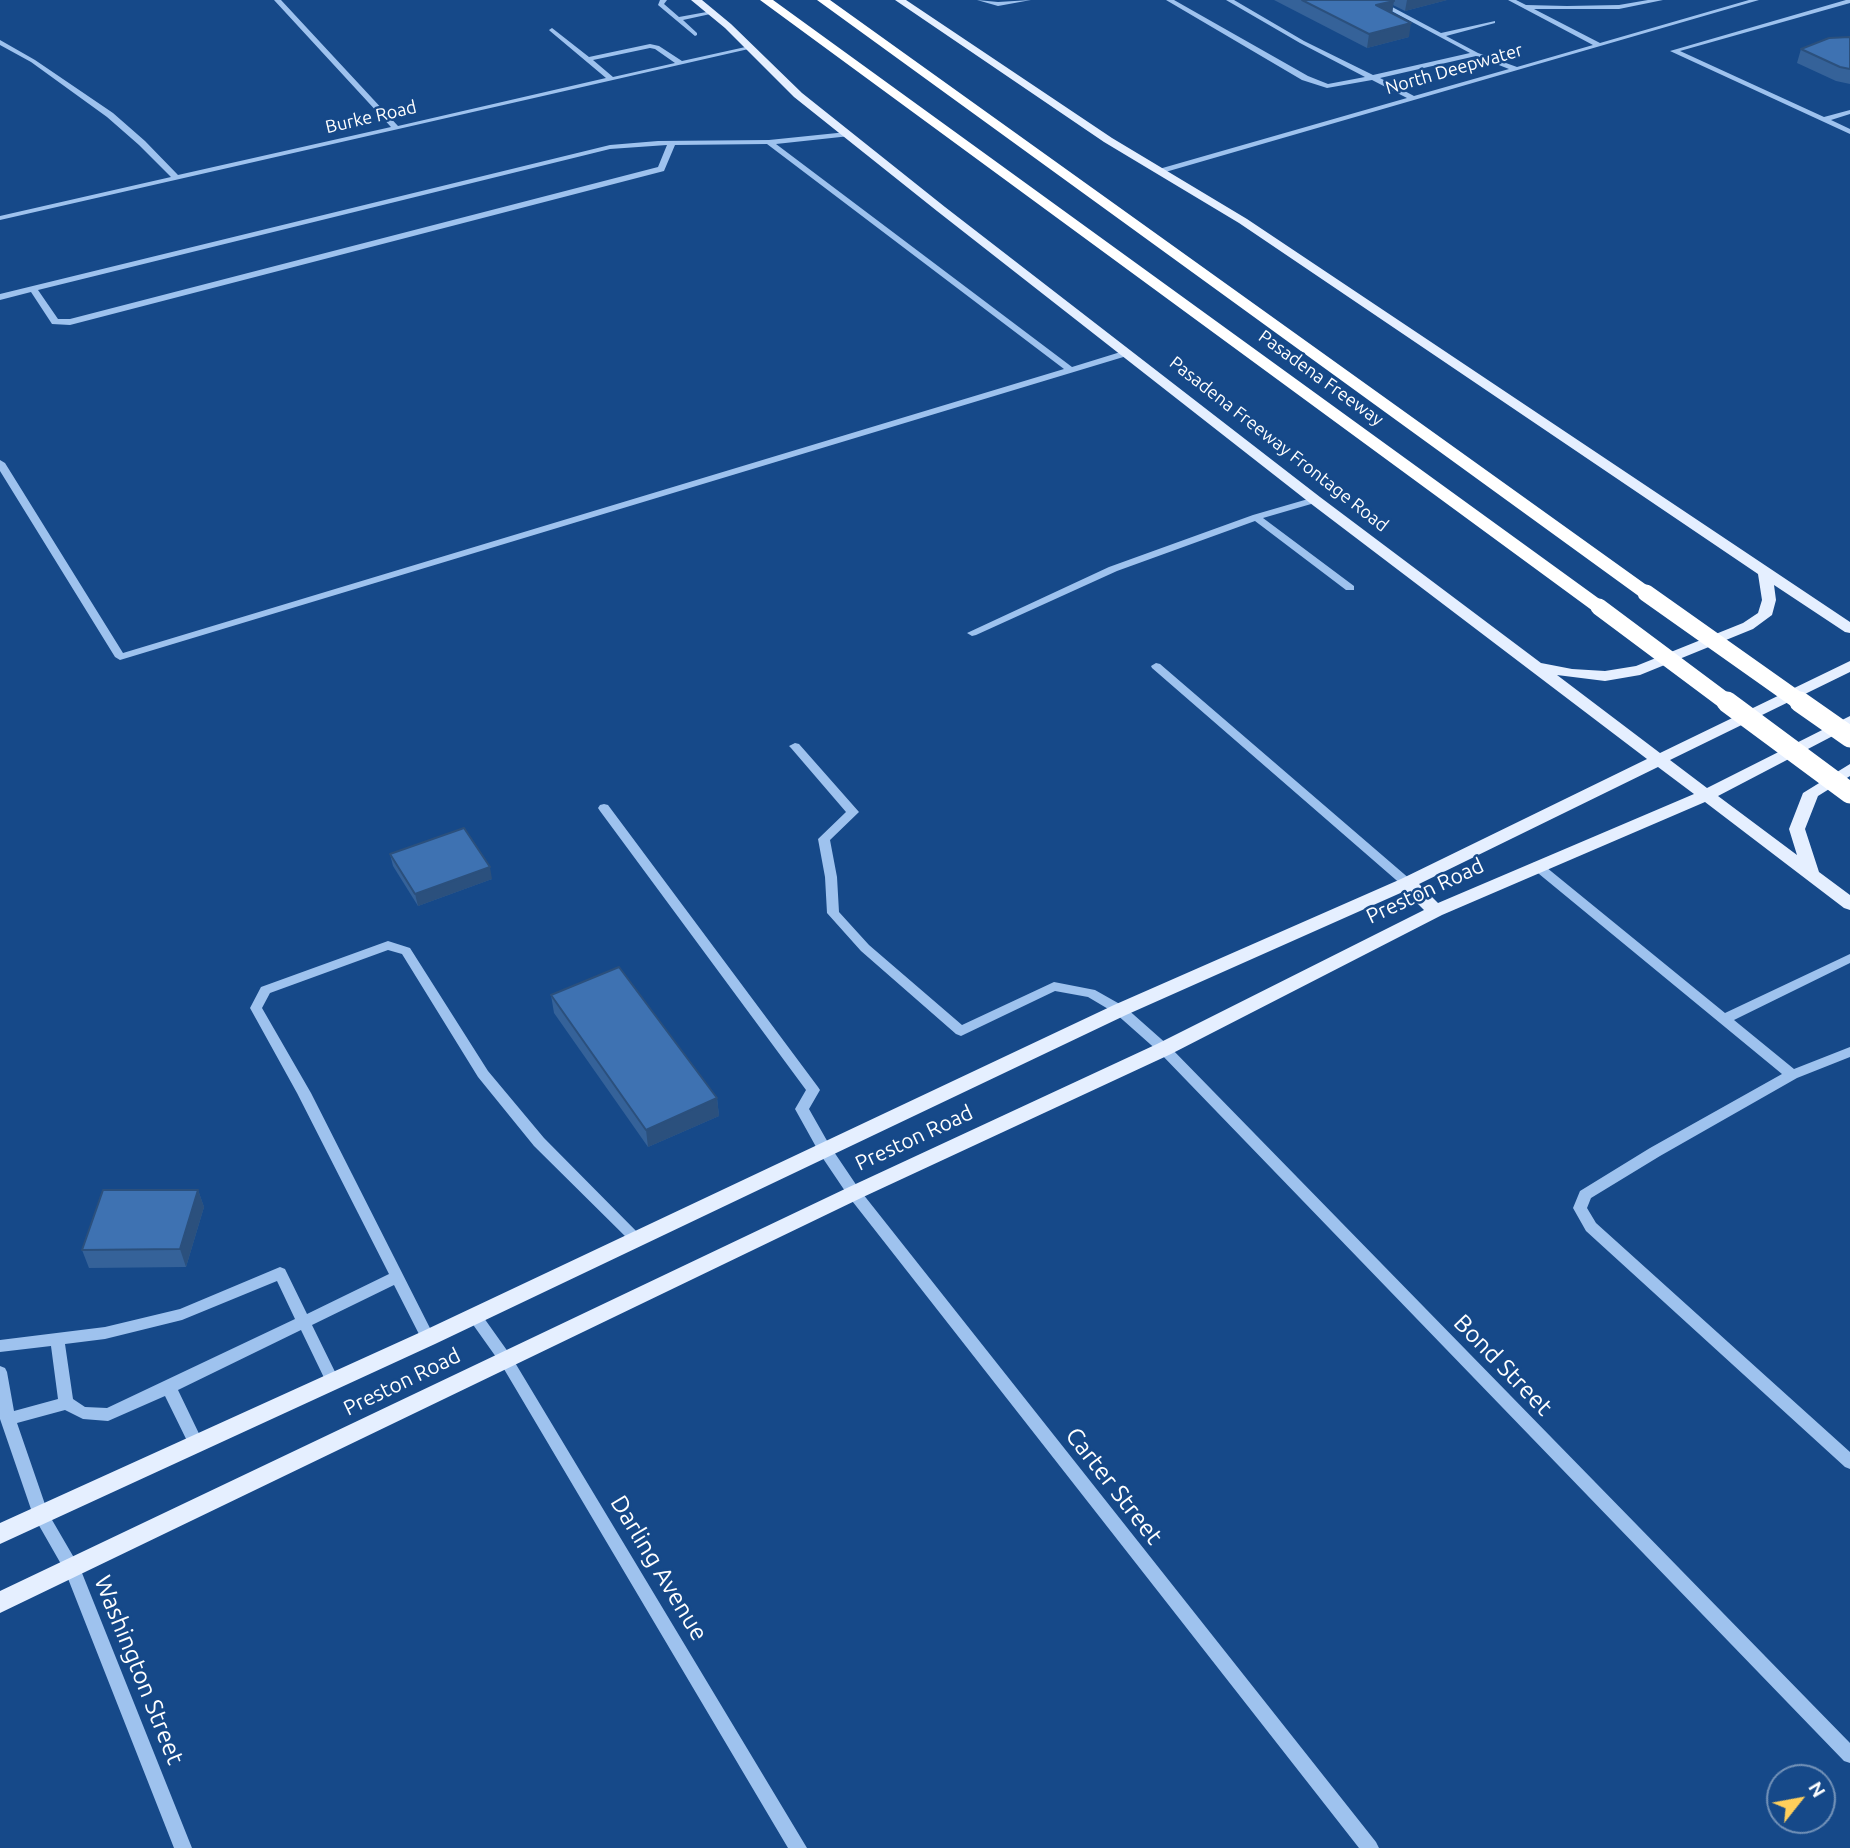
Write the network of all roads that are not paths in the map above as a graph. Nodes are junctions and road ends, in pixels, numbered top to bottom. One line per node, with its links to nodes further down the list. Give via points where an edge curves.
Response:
1 (277, 0): 35 (street)
2 (664, 0): 18 (street, via 660,4)
3 (696, 0): 17 (main road, Pasadena Freeway Frontage Road)
4 (766, 0): 62 (highway, Pasadena Freeway, bridge)
5 (823, 0): 58 (highway, Pasadena Freeway, bridge)
6 (900, 0): 40 (main road, via 1108,140)
7 (980, 0): 8 (street, via 998,4)
8 (1028, 0)
9 (1169, 0): 30 (street, via 1305,78 1327,86)
10 (1229, 0): 30 (street)
11 (1374, 0): 22 (street)
12 (1511, 0): 16 (street)
13 (1756, 0): 24 (street, North Deepwater)
14 (1655, 1): 16 (street, via 1619,7)
15 (1850, 1): 34 (street, via 1674,51)
16 (1525, 7): 24 (street)
17 (712, 13): 18 (street); 25 (main road, Pasadena Freeway Frontage Road)
18 (677, 19): 21 (street)
19 (1493, 22): 22 (street)
20 (552, 30): 27 (street)
21 (695, 34)
22 (1440, 35): 26 (street)
23 (0, 42): 41 (street, via 110,115)
24 (1597, 44): 29 (street, North Deepwater)
25 (750, 48): 28 (street, Burke Road); 37 (main road, Pasadena Freeway Frontage Road)
26 (1476, 54): 29 (street); 30 (street)
27 (588, 59): 28 (street, via 650,46); 31 (street)
28 (680, 64): 31 (street, Burke Road)
29 (1514, 68): 32 (street, North Deepwater)
30 (1374, 78): 32 (street)
31 (611, 79): 35 (street, Burke Road)
32 (1411, 97): 40 (street, North Deepwater)
33 (1850, 112): 34 (street)
34 (1824, 120): 36 (street)
35 (395, 127): 41 (street, Burke Road)
36 (1850, 132)
37 (847, 134): 38 (street); 45 (main road, Pasadena Freeway Frontage Road)
38 (769, 142): 39 (street); 46 (street)
39 (673, 143): 43 (street, via 610,147); 43 (street, via 661,169 70,321 55,321)
40 (1162, 171): 50 (main road)
41 (176, 177): 42 (street, Burke Road)
42 (0, 218)
43 (33, 289): 44 (street)
44 (0, 297)
45 (1127, 353): 46 (street); 48 (main road, Pasadena Freeway Frontage Road)
46 (1071, 370): 47 (street, via 120,657)
47 (0, 463)
48 (1315, 500): 49 (street); 54 (main road, Pasadena Freeway Frontage Road)
49 (1256, 517): 51 (street); 53 (street, via 1113,569)
50 (1765, 572): 52 (main road); 54 (main road, via 1769,600 1765,614 1748,626 1640,670 1605,676)
51 (1350, 588)
52 (1850, 629)
53 (972, 634)
54 (1536, 665): 60 (main road, Pasadena Freeway Frontage Road)
55 (1156, 666): 67 (street)
56 (1850, 666): 60 (main road, Preston Road)
57 (1850, 721): 63 (main road, Preston Road)
58 (1850, 737)
59 (795, 746): 71 (street, via 853,812 824,839 833,913 865,948 961,1031 1054,986 1091,993)
60 (1656, 760): 63 (main road, Pasadena Freeway Frontage Road); 67 (main road, Preston Road)
61 (1850, 769): 66 (main road, via 1811,793 1797,829)
62 (1850, 793)
63 (1705, 796): 65 (main road, Preston Road); 66 (main road, Pasadena Freeway Frontage Road)
64 (604, 808): 76 (street, Carter Street, via 813,1090 802,1110)
65 (1536, 866): 69 (main road, Preston Road); 72 (street)
66 (1811, 873): 68 (main road, Pasadena Freeway Frontage Road)
67 (1407, 883): 69 (main road); 71 (main road, Preston Road)
68 (1850, 904)
69 (1436, 911): 73 (main road, Preston Road)
70 (1850, 958): 72 (street)
71 (1120, 1010): 73 (street, Bond Street); 76 (main road, Preston Road)
72 (1725, 1019): 75 (street)
73 (1164, 1049): 77 (main road, Preston Road); 97 (street, Bond Street)
74 (1850, 1052): 75 (street)
75 (1792, 1074): 92 (street, via 1585,1195 1580,1208 1591,1227)
76 (825, 1150): 77 (street, Carter Street); 78 (main road, Preston Road)
77 (854, 1193): 85 (main road, Preston Road); 100 (street, Carter Street)
78 (638, 1240): 79 (street, via 539,1142 483,1074 406,951 388,945 265,990 256,1008); 80 (main road, Preston Road)
79 (397, 1277): 81 (street); 82 (street)
80 (474, 1315): 82 (main road, Preston Road); 85 (street, Darling Avenue)
81 (304, 1322): 83 (street, via 280,1273 183,1314); 87 (street); 88 (street)
82 (428, 1338): 87 (main road, Preston Road)
83 (57, 1339): 84 (street); 89 (street)
84 (0, 1346)
85 (506, 1360): 95 (main road, Preston Road); 99 (street, Darling Avenue)
86 (0, 1372): 90 (street, Washington Street)
87 (333, 1382): 91 (main road, Preston Road)
88 (169, 1387): 89 (street, via 108,1415 83,1413); 91 (street)
89 (66, 1403): 90 (street)
90 (8, 1419): 93 (street, Washington Street)
91 (196, 1444): 93 (main road, Preston Road)
92 (1850, 1462)
93 (41, 1515): 94 (main road, Preston Road); 95 (street, Washington Street)
94 (0, 1534)
95 (72, 1568): 96 (main road, Preston Road); 98 (street, Washington Street)
96 (0, 1602)
97 (1850, 1755)
98 (183, 1848)
99 (798, 1848)
100 (1370, 1848)

